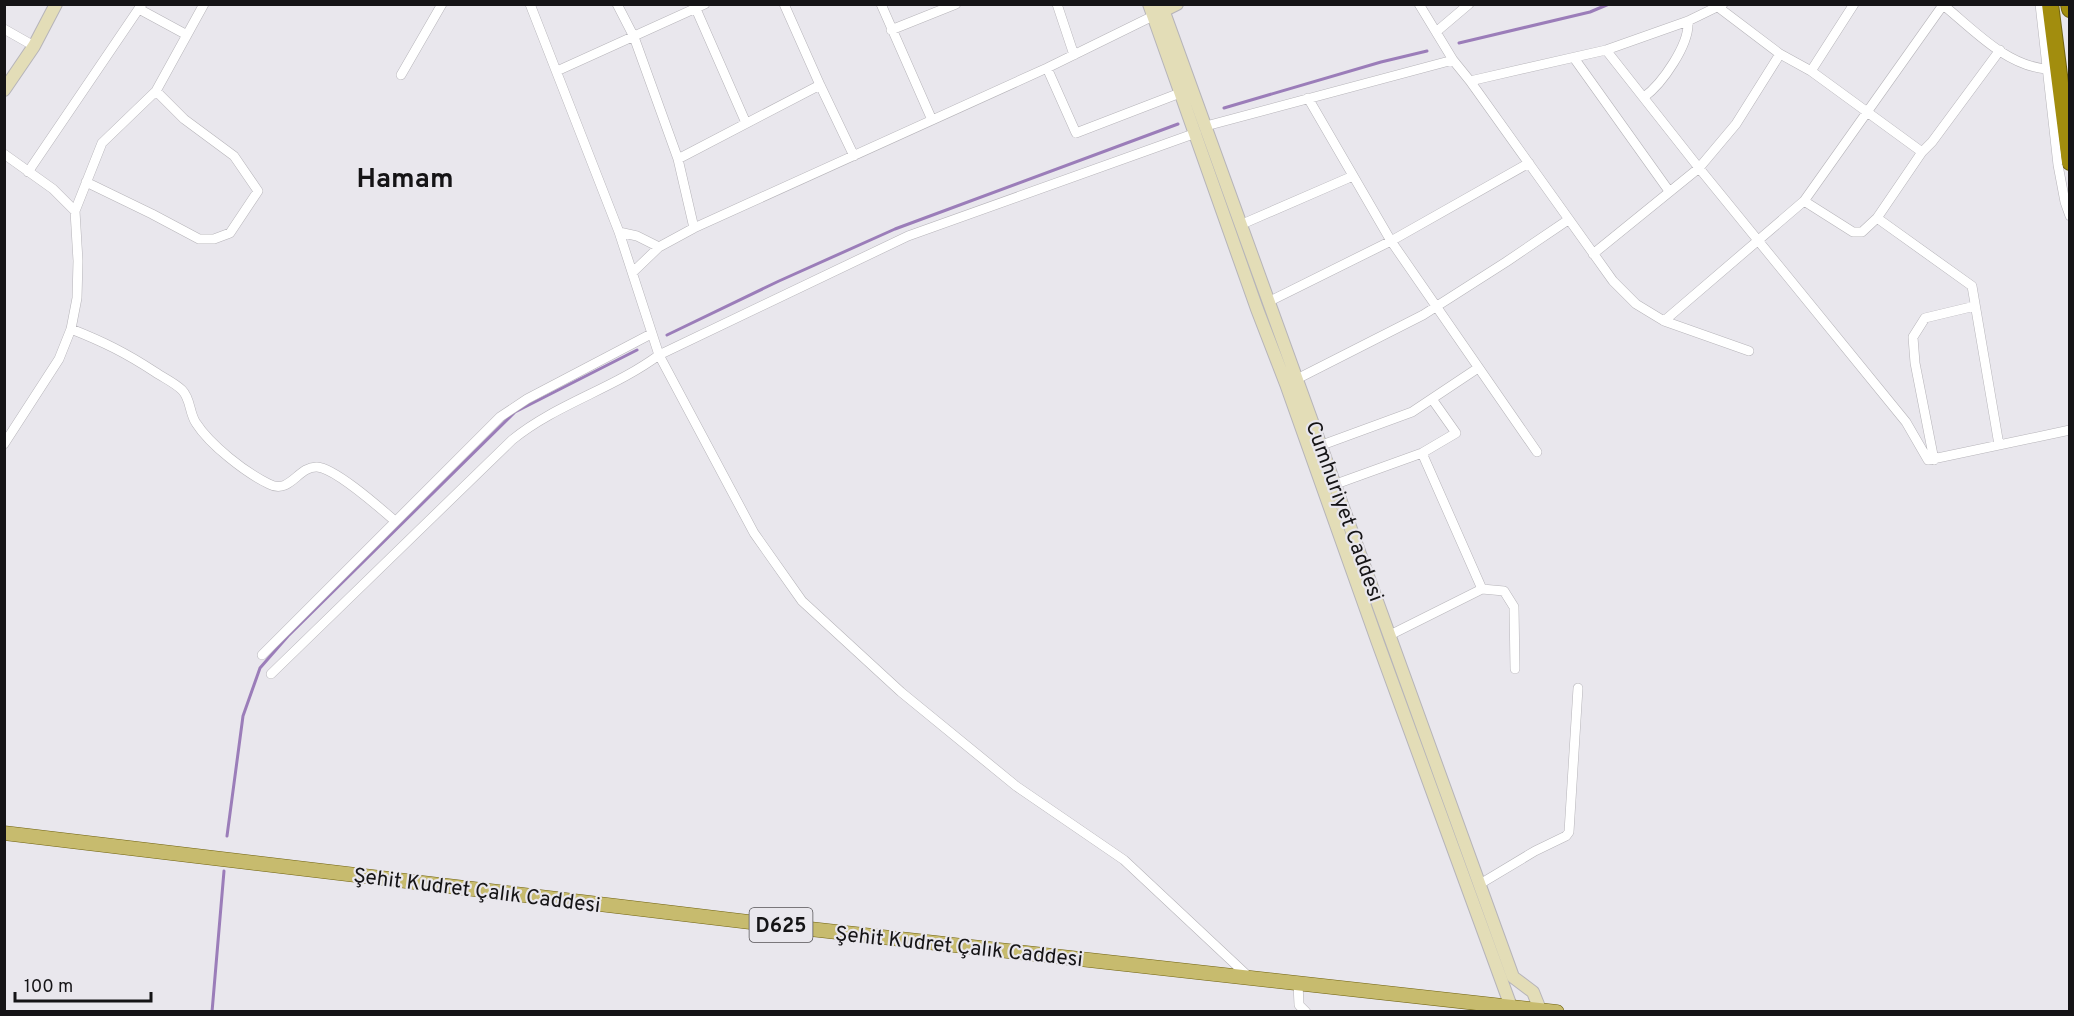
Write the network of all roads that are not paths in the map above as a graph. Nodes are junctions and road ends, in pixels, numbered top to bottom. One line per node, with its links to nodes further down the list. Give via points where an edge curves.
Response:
1 (56, 4): 29 (main road)
2 (204, 4): 27 (street)
3 (442, 4): 40 (street)
4 (530, 4): 38 (street)
5 (617, 4): 28 (street)
6 (784, 4): 42 (street)
7 (880, 4): 25 (street)
8 (956, 4): 25 (street)
9 (1057, 4): 33 (street)
10 (1177, 4): 21 (main road)
11 (1419, 4): 26 (street)
12 (1469, 4): 26 (street)
13 (1854, 4): 39 (street)
14 (2040, 4): 37 (street)
15 (2050, 4): 56 (highway)
16 (2069, 4): 22 (highway)
17 (1942, 5): 31 (street); 48 (street)
18 (700, 6): 28 (street); 50 (street)
19 (1721, 6): 23 (street); 32 (street)
20 (141, 7): 27 (street); 59 (street)
21 (1157, 9): 33 (street); 45 (main road, Cumhuriyet Caddesi); 51 (main road, Cumhuriyet Caddesi)
22 (2070, 9)
23 (1688, 21): 30 (street); 47 (street, via 1686,40 1661,80)
24 (4, 29): 29 (street)
25 (891, 30): 49 (street)
26 (1436, 32): 35 (street)
27 (187, 35): 44 (street)
28 (634, 37): 38 (street); 55 (street)
29 (34, 46): 43 (main road)
30 (1606, 50): 34 (street); 47 (street)
31 (2000, 50): 37 (street, via 2028,66); 52 (street)
32 (1780, 54): 39 (street); 58 (street, via 1736,123)
33 (1074, 55): 36 (street)
34 (1574, 58): 41 (street); 62 (street)
35 (1452, 60): 41 (street); 46 (street)
36 (1047, 68): 45 (street, via 1076,133); 49 (street)
37 (2046, 69): 65 (street, via 2058,165)
38 (557, 71): 70 (street)
39 (1811, 71): 48 (street)
40 (401, 75)
41 (1470, 81): 57 (street)
42 (820, 85): 50 (street); 54 (street)
43 (4, 90)
44 (156, 91): 61 (street, via 102,143); 61 (street, via 184,119 234,156 258,191 231,233 199,239)
45 (1180, 93): 51 (main road, Cumhuriyet Caddesi)
46 (1308, 98): 51 (street); 60 (street)
47 (1644, 98): 58 (street)
48 (1868, 112): 52 (street); 63 (street)
49 (932, 120): 54 (street)
50 (746, 123): 55 (street)
51 (1201, 129): 68 (main road, Cumhuriyet Caddesi); 83 (street, via 908,236); 86 (main road, Cumhuriyet Caddesi, via 1257,309)
52 (1922, 152): 66 (street)
53 (4, 154): 59 (street)
54 (854, 156): 69 (street)
55 (678, 159): 69 (street)
56 (2070, 162)
57 (1529, 163): 67 (street); 71 (street)
58 (1699, 168): 62 (street); 72 (street)
59 (28, 172): 64 (street)
60 (1353, 176): 68 (street); 71 (street)
61 (86, 182): 64 (street)
62 (1669, 191): 74 (street)
63 (1804, 201): 66 (street, via 1853,232 1862,232); 72 (street)
64 (75, 211): 80 (street, via 78,261)
65 (2070, 216)
66 (1877, 218): 78 (street, via 1972,286)
67 (1568, 220): 74 (street); 77 (street)
68 (1240, 225): 76 (main road, Cumhuriyet Caddesi)
69 (694, 228): 73 (street)
70 (619, 232): 73 (street); 75 (street)
71 (1390, 241): 76 (street); 77 (street)
72 (1759, 242): 79 (street); 94 (street, via 1906,422 1928,460)
73 (659, 247): 75 (street)
74 (1593, 254): 79 (street, via 1624,293)
75 (633, 272): 81 (street)
76 (1268, 302): 85 (main road, Cumhuriyet Caddesi)
77 (1436, 306): 84 (street); 85 (street)
78 (1975, 306): 91 (street); 94 (street, via 1925,318 1913,337)
79 (1664, 321): 82 (street)
80 (71, 329): 89 (street, via 59,359); 96 (street, via 115,347 177,386 185,394 199,428 269,484 286,485 307,469 320,467 357,489)
81 (651, 334): 83 (street); 96 (street, via 509,410)
82 (1749, 351)
83 (659, 355): 101 (street, via 632,373 547,415 512,440); 105 (street, via 754,533 802,601 901,692 1016,786 1124,860)
84 (1478, 368): 87 (street); 92 (street)
85 (1298, 378): 86 (street); 90 (main road, Cumhuriyet Caddesi)
86 (1286, 384): 107 (main road, Cumhuriyet Caddesi)
87 (1432, 399): 90 (street, via 1412,412); 93 (street, via 1455,433)
88 (2070, 430): 91 (street)
89 (4, 444)
90 (1322, 444): 95 (main road, Cumhuriyet Caddesi)
91 (1998, 445): 94 (street)
92 (1537, 452)
93 (1422, 453): 95 (street); 97 (street)
94 (1934, 460)
95 (1336, 484): 98 (main road, Cumhuriyet Caddesi)
96 (395, 521): 99 (street)
97 (1482, 589): 98 (street); 100 (street, via 1504,591 1514,607)
98 (1390, 635): 104 (main road, Cumhuriyet Caddesi)
99 (262, 656)
100 (1515, 669)
101 (271, 674)
102 (1578, 688): 104 (street, via 1569,832)
103 (4, 833): 105 (main road, Şehit Kudret Çalık Caddesi / D625)
104 (1480, 884): 108 (main road, Cumhuriyet Caddesi, via 1513,976 1533,992)
105 (1250, 978): 106 (main road, Şehit Kudret Çalık Caddesi / D625)
106 (1298, 984): 107 (main road, Şehit Kudret Çalık Caddesi / D625); 109 (street, via 1299,1005)
107 (1512, 1009): 108 (main road, Şehit Kudret Çalık Caddesi / D625)
108 (1541, 1010): 110 (main road, Şehit Kudret Çalık Caddesi / D625)
109 (1306, 1011)
110 (1557, 1011)

